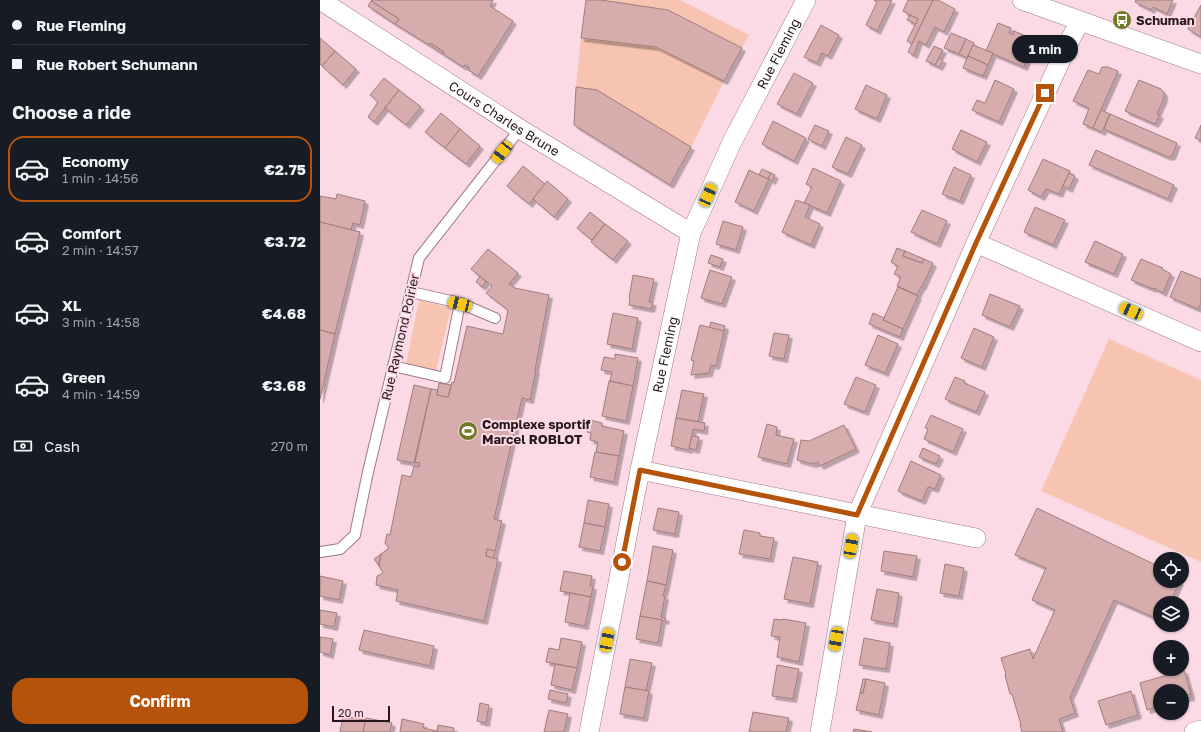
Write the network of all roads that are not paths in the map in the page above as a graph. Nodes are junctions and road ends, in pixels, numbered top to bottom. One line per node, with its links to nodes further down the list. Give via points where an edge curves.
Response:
1 (320, 0): 6 (street, Cours Charles Brune)
2 (806, 0): 7 (street, Rue Fleming, via 732,142)
3 (1022, 0): 4 (street)
4 (1080, 21): 5 (street); 8 (street)
5 (1201, 64)
6 (520, 129): 7 (street, Cours Charles Brune); 9 (lane, Rue Raymond Poirier, via 419,258)
7 (691, 233): 14 (street, Rue Fleming)
8 (976, 243): 12 (street); 15 (street)
9 (411, 292): 10 (lane); 13 (lane, Rue Raymond Poirier)
10 (460, 304): 11 (lane); 13 (lane, via 445,378)
11 (495, 318)
12 (1201, 342)
13 (393, 366): 17 (lane, Rue Raymond Poirier, via 355,535 340,549)
14 (640, 470): 15 (street); 19 (street, Rue Fleming)
15 (857, 515): 16 (street); 20 (street)
16 (976, 538)
17 (320, 552)
18 (1201, 730): 21 (street)
19 (589, 732)
20 (820, 732)
21 (1194, 732)

